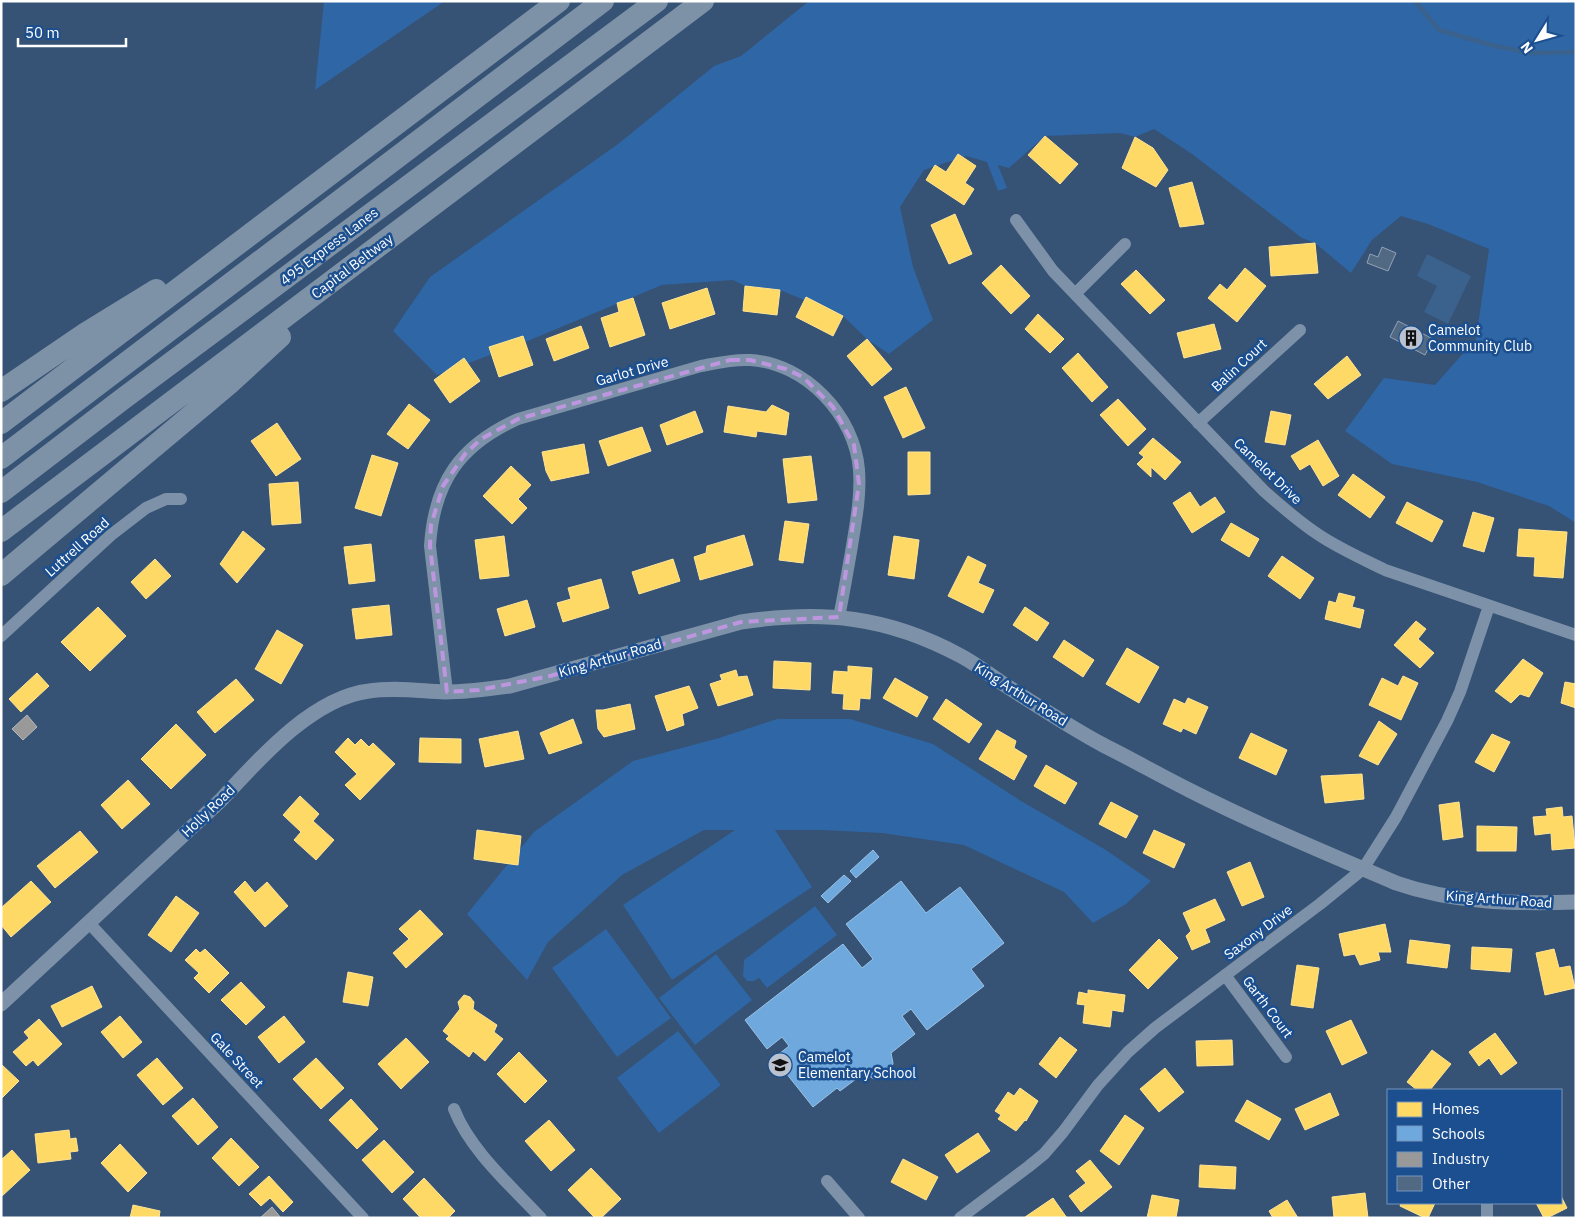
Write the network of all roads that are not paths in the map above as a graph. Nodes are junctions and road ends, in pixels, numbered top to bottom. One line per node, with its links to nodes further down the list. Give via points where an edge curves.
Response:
1 (559, 1): 5 (highway)
2 (603, 1): 14 (highway, 495 Express Lanes)
3 (657, 1): 15 (highway, 495 Express Lanes)
4 (703, 1): 7 (highway, Capital Beltway)
5 (277, 214): 11 (highway, via 86,333); 12 (highway)
6 (1016, 220): 9 (street, Camelot Drive, via 1053,271)
7 (401, 230): 17 (highway, Capital Beltway); 18 (highway, via 231,382)
8 (1126, 244): 9 (street)
9 (1075, 294): 13 (street, Camelot Drive)
10 (1300, 330): 13 (street, Balin Court)
11 (1, 391)
12 (1, 423)
13 (1198, 423): 19 (street, Camelot Drive, via 1264,491 1320,536 1385,570)
14 (1, 458)
15 (1, 492)
16 (181, 499): 22 (street, Luttrell Road, via 166,499 146,508 111,535)
17 (1, 531)
18 (1, 574)
19 (1489, 606): 21 (street, Camelot Drive); 24 (street, Saxony Drive, via 1448,721)
20 (840, 617): 23 (street, King Arthur Road, via 772,617 741,622 510,686); 23 (street, Garlot Drive, via 859,484 854,445 833,406 803,378 769,362 730,360 518,419 498,428 465,454 443,486 431,525 430,546); 24 (street, King Arthur Road, via 903,630 933,642 1119,753 1189,790)
21 (1576, 635)
22 (1, 636)
23 (447, 692): 26 (street, Holly Road, via 368,691 338,699 317,711 285,736)
24 (1364, 869): 25 (street, King Arthur Road, via 1410,888 1444,896); 27 (street, Saxony Drive)
25 (1576, 902)
26 (89, 923): 28 (street, Holly Road); 33 (street, Gale Street)
27 (1225, 975): 29 (street, Garth Court); 36 (street, Saxony Drive, via 1128,1052 1044,1154)
28 (1, 1004)
29 (1286, 1057)
30 (454, 1109): 34 (street, via 460,1125 476,1148)
31 (827, 1181): 35 (street)
32 (1487, 1204): 37 (street)
33 (363, 1218)
34 (541, 1218)
35 (859, 1218)
36 (960, 1218)
37 (1487, 1218)

